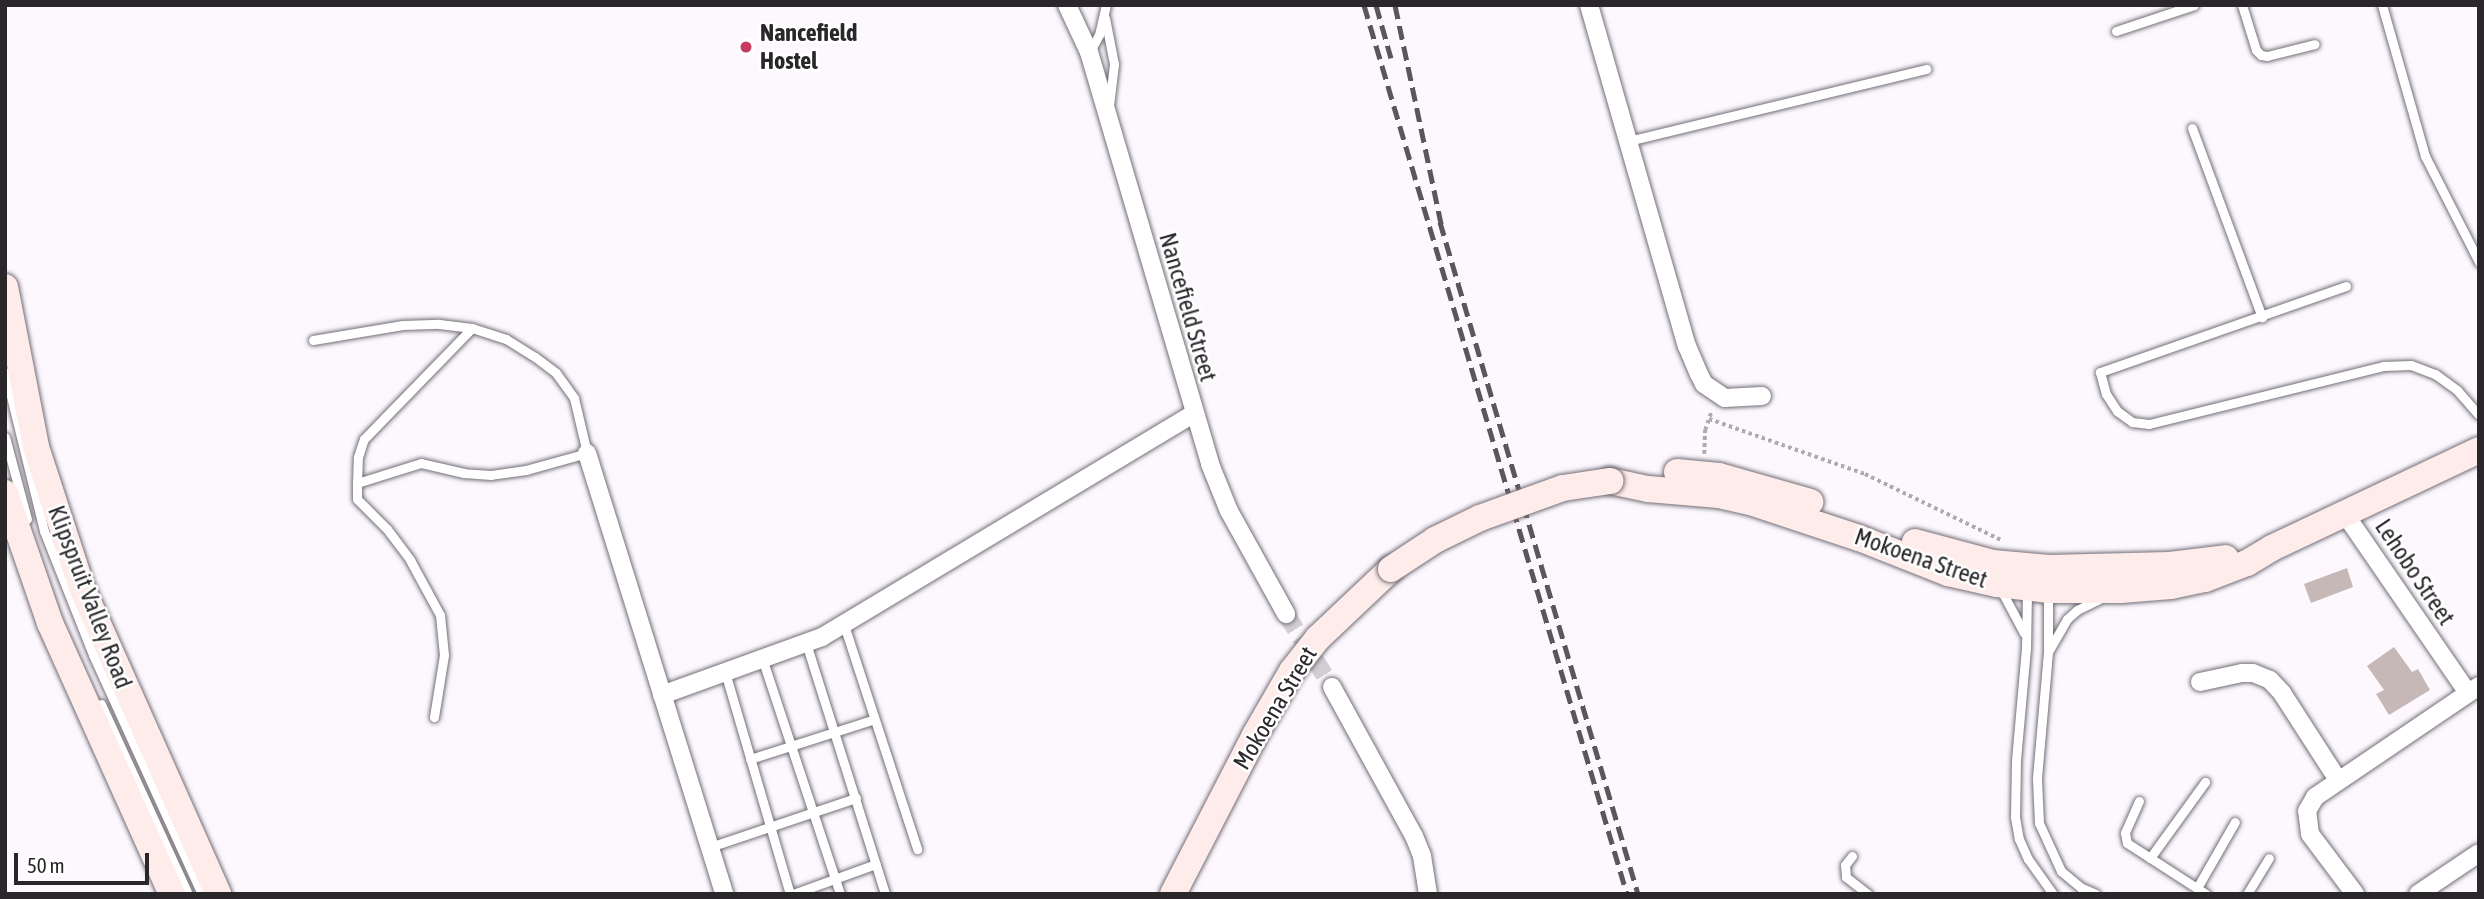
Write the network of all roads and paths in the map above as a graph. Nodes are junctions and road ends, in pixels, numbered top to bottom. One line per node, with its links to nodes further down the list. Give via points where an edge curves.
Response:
1 (1067, 5): 10 (street, Nancefield Street)
2 (1106, 5): 7 (lane)
3 (1589, 5): 14 (street)
4 (2194, 5): 8 (lane)
5 (2242, 5): 9 (lane, via 2261,54)
6 (2382, 5): 15 (lane, via 2425,156)
7 (1105, 18): 10 (lane); 12 (lane, via 1114,65)
8 (2116, 31)
9 (2315, 44)
10 (1089, 52): 12 (street, Nancefield Street)
11 (1926, 69): 14 (lane)
12 (1108, 116): 23 (street, Nancefield Street)
13 (2192, 128): 18 (lane)
14 (1628, 141): 22 (street, via 1686,346 1704,384 1725,398)
15 (2479, 262)
16 (2346, 286): 18 (lane)
17 (5, 287): 72 (main road, Klipspruit Valley Road, via 36,447 82,588)
18 (2262, 317): 24 (lane, via 2100,372 2106,394 2117,411 2132,422 2149,424 2383,366 2411,365 2435,374 2457,390)
19 (471, 328): 20 (lane, via 403,325); 27 (lane, via 506,339 556,373 574,398); 29 (lane, via 364,439)
20 (313, 340)
21 (5, 372): 71 (lane, Klipspruit Valley Road, via 44,531 93,655)
22 (1762, 396)
23 (1193, 414): 36 (street, Nancefield Street, via 1229,511); 37 (street)
24 (2479, 415)
25 (5, 437): 32 (lane, Klipspruit Valley Road)
26 (2479, 450): 31 (main road, Mokoena Street)
27 (587, 453): 29 (lane, via 491,475 421,463); 47 (street)
28 (1704, 463): 34 (path, via 1709,419 1865,474 1993,533 2004,541)
29 (357, 483): 48 (lane, via 357,499 387,529 440,615 444,655)
30 (5, 493): 69 (main road, Klipspruit Valley Road, via 50,623)
31 (2345, 514): 33 (main road, Mokoena Street); 45 (street, Lehobo Street)
32 (29, 526)
33 (2272, 548): 34 (main road, Mokoena Street, via 2200,563); 35 (main road, Mokoena Street, via 2205,579)
34 (2027, 577): 35 (main road, Mokoena Street); 39 (lane); 39 (lane, via 2017,616); 40 (lane); 77 (main road, Mokoena Street, bridge, via 1764,487 1718,476 1563,488 1480,518 1391,569 1318,638 1292,671 1255,736)
35 (2121, 590): 40 (lane, via 2077,610)
36 (1286, 614)
37 (844, 625): 38 (street); 49 (lane)
38 (806, 643): 41 (street); 50 (lane)
39 (2026, 648): 80 (lane, via 2015,817 2028,859)
40 (2048, 652): 81 (lane, via 2037,779 2039,823 2061,871)
41 (762, 658): 42 (street); 51 (lane)
42 (725, 672): 47 (street); 52 (lane)
43 (2200, 682): 53 (street, via 2242,673 2270,680)
44 (1332, 687): 78 (street, via 1414,836)
45 (2473, 690): 53 (street)
46 (95, 691): 70 (lane, Klipspruit Valley Road)
47 (662, 695): 60 (street)
48 (434, 717)
49 (872, 720): 50 (lane); 61 (lane)
50 (835, 732): 51 (lane); 55 (lane)
51 (793, 743): 52 (lane); 57 (lane)
52 (750, 759): 59 (lane)
53 (2338, 780): 83 (street, via 2315,797 2307,822 2319,850)
54 (2205, 782): 64 (lane)
55 (856, 798): 57 (lane); 66 (lane)
56 (2139, 800): 64 (lane, via 2125,840)
57 (814, 811): 59 (lane); 67 (lane)
58 (2235, 822): 68 (lane)
59 (770, 826): 60 (lane); 74 (lane)
60 (710, 847): 73 (street)
61 (917, 849)
62 (2479, 853): 84 (street)
63 (1852, 856): 79 (lane, via 1845,865 1846,877)
64 (2150, 858): 68 (lane)
65 (2269, 858): 82 (lane)
66 (876, 864): 67 (lane); 76 (lane)
67 (835, 879): 74 (lane); 75 (lane)
68 (2201, 891)
69 (172, 894)
70 (188, 894)
71 (202, 894)
72 (218, 894)
73 (724, 894)
74 (792, 894)
75 (840, 894)
76 (885, 894)
77 (1174, 894)
78 (1429, 894)
79 (1868, 894)
80 (2053, 894)
81 (2096, 894)
82 (2247, 894)
83 (2354, 894)
84 (2418, 894)

